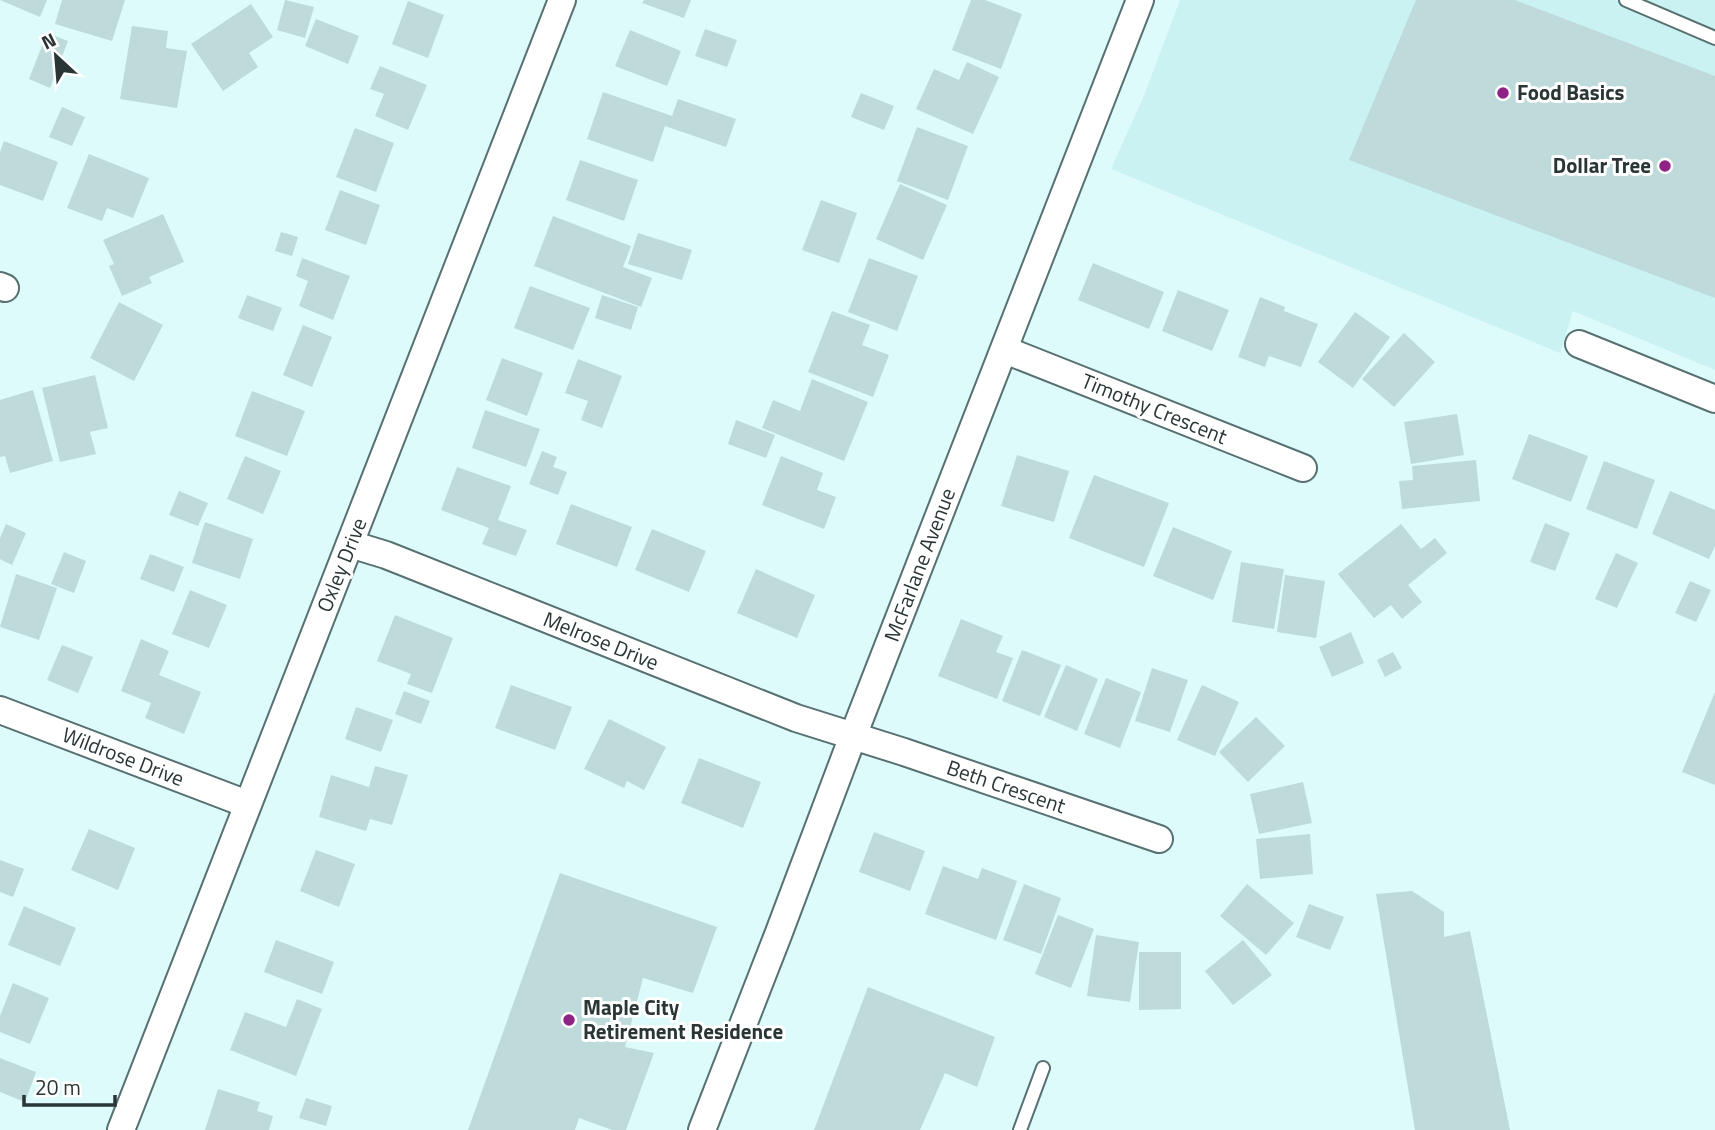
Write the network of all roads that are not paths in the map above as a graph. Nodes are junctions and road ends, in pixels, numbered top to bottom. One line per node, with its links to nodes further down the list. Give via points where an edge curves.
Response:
1 (562, 0): 9 (street, Oxley Drive)
2 (1140, 0): 6 (street, McFarlane Avenue)
3 (1626, 0): 4 (lane)
4 (1715, 38)
5 (1580, 344): 7 (street)
6 (1005, 350): 8 (street, Timothy Crescent); 11 (street, McFarlane Avenue)
7 (1715, 399)
8 (1303, 468)
9 (350, 544): 11 (street, Melrose Drive, via 796,718); 12 (street, Oxley Drive)
10 (0, 710): 12 (street, Wildrose Drive)
11 (853, 736): 13 (street, Beth Crescent); 16 (street, McFarlane Avenue)
12 (247, 804): 15 (street, Oxley Drive)
13 (1159, 839)
14 (1042, 1068): 17 (lane)
15 (121, 1130)
16 (702, 1130)
17 (1020, 1130)

